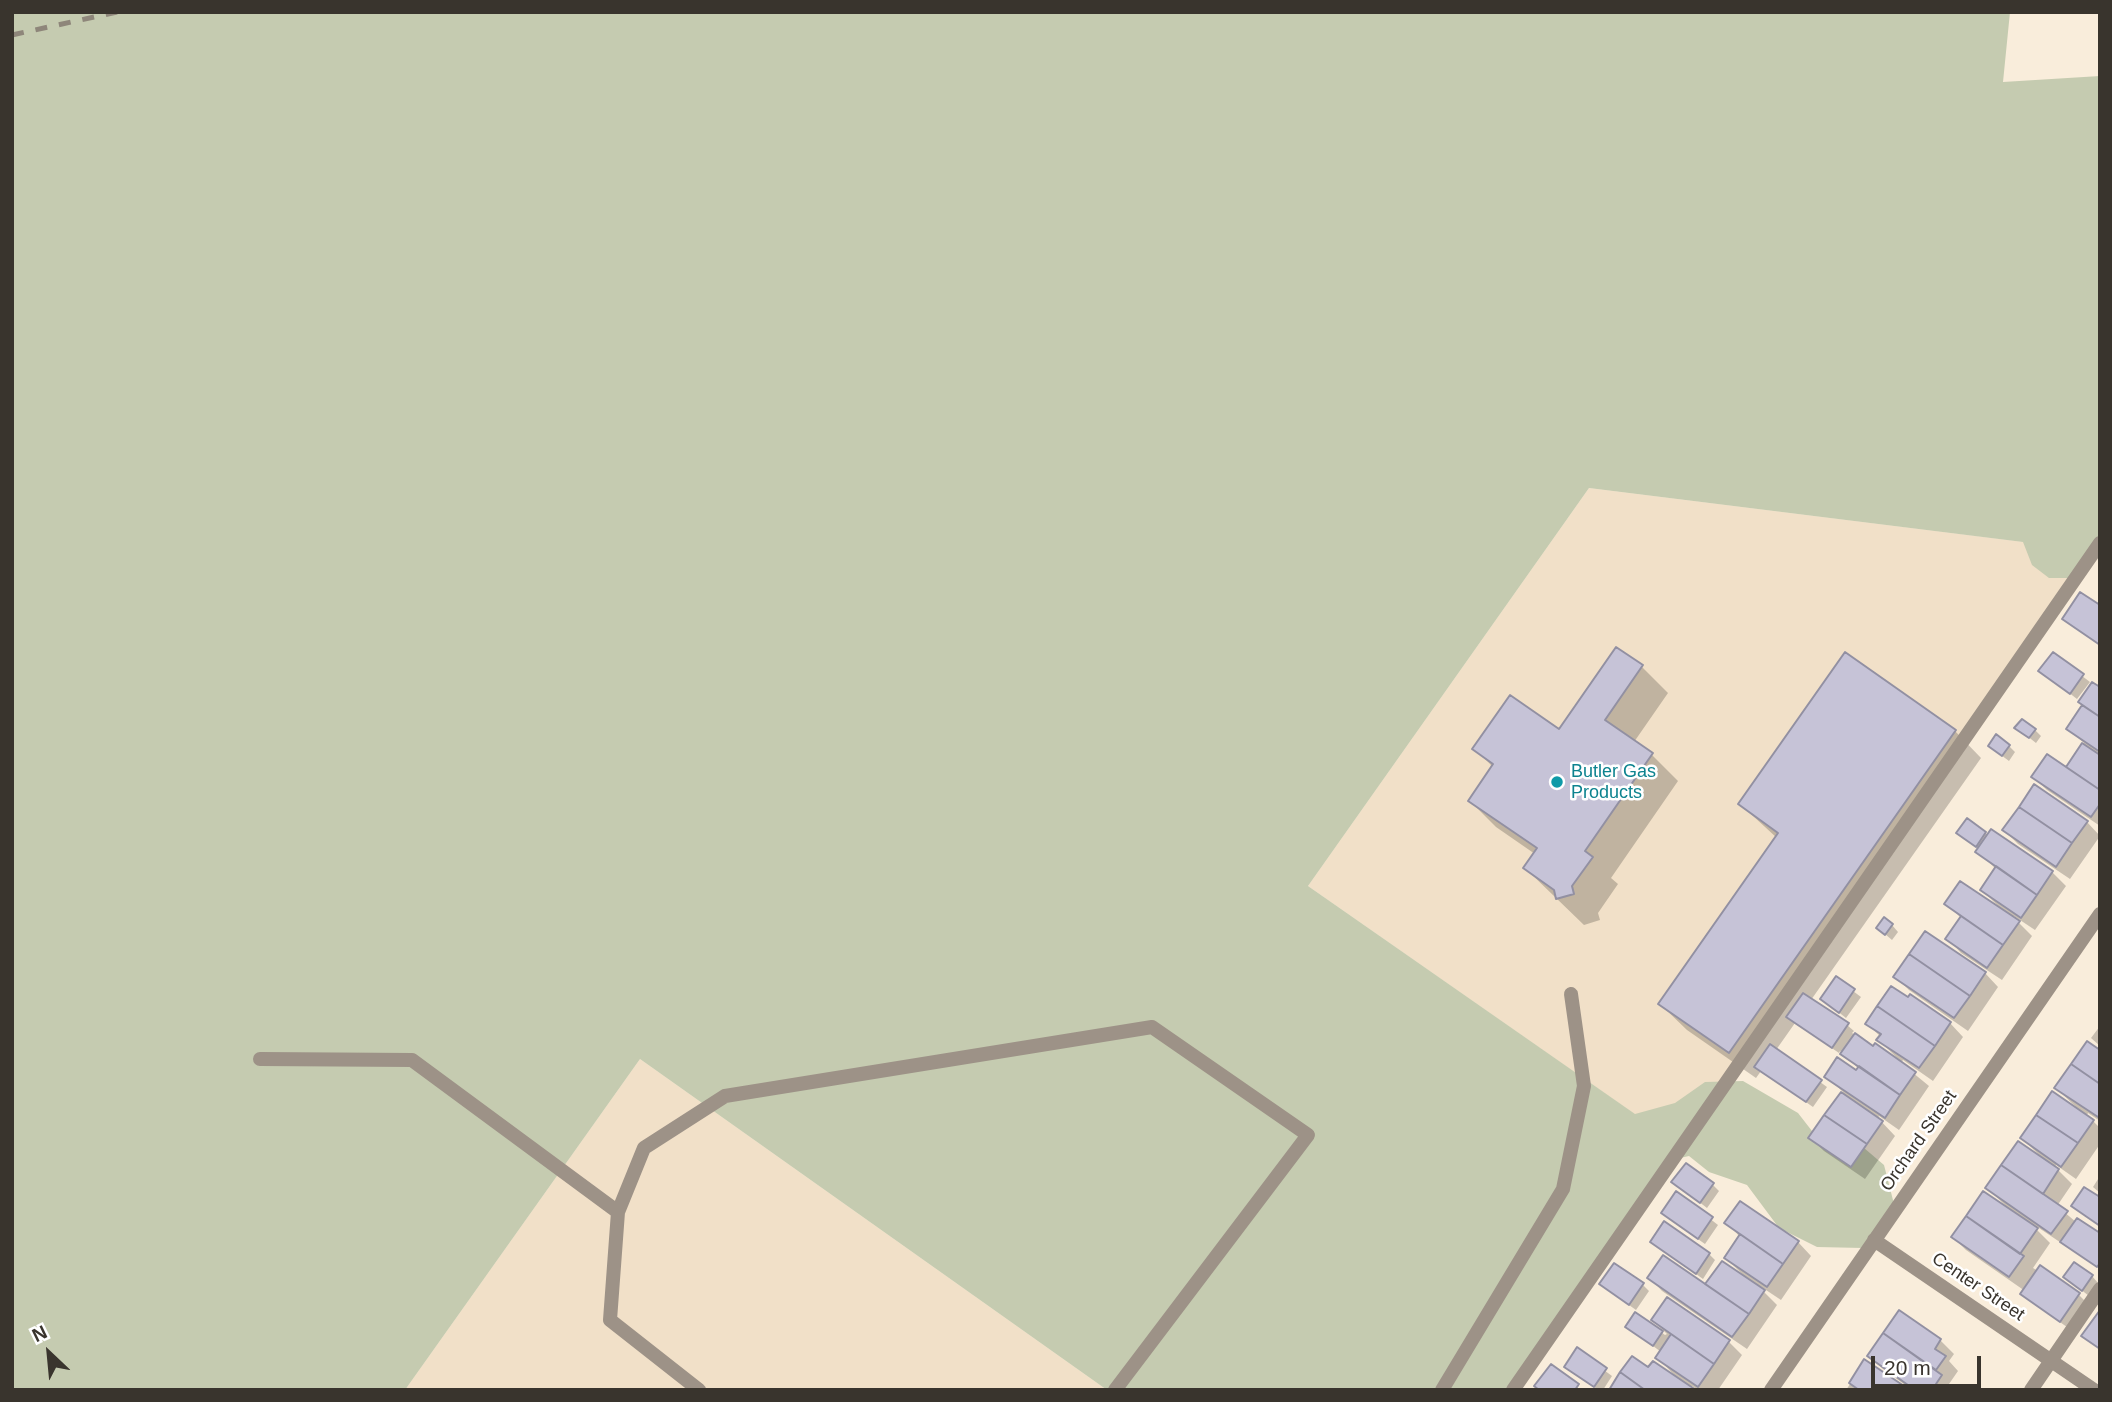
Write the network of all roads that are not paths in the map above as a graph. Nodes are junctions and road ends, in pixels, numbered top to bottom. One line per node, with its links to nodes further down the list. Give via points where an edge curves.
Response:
1 (2100, 543): 12 (street)
2 (2100, 914): 6 (street, Orchard Street)
3 (1571, 993): 11 (street, via 1584,1086 1563,1189)
4 (260, 1059): 5 (street, via 412,1060)
5 (618, 1212): 9 (street, via 610,1321); 10 (street, via 644,1147 725,1096 1152,1027 1308,1135)
6 (1874, 1240): 8 (street, Center Street); 13 (street, Orchard Street)
7 (2100, 1289): 8 (street)
8 (2051, 1360): 14 (street); 15 (street, Center Street)
9 (699, 1390)
10 (1115, 1390)
11 (1442, 1390)
12 (1513, 1390)
13 (1771, 1390)
14 (2031, 1390)
15 (2094, 1390)

